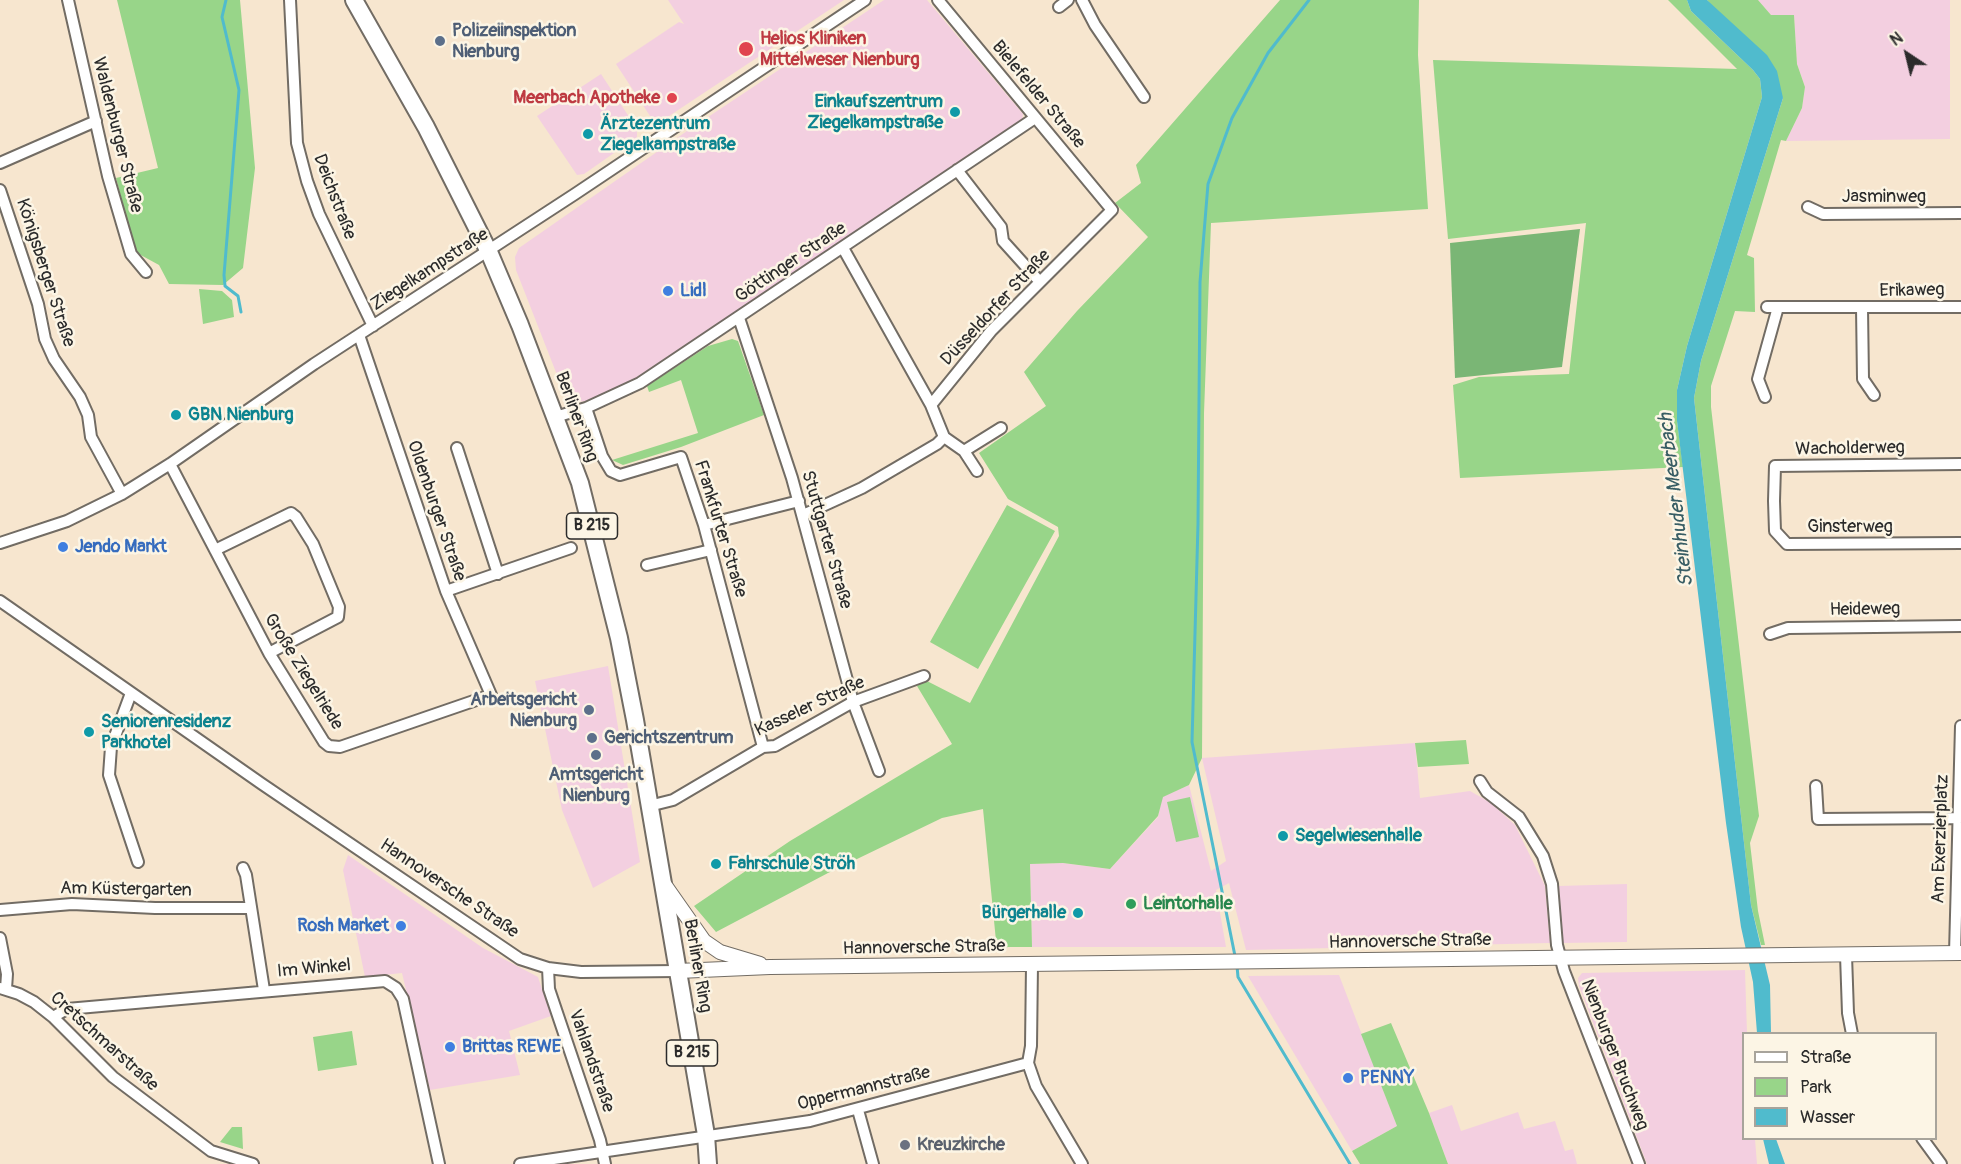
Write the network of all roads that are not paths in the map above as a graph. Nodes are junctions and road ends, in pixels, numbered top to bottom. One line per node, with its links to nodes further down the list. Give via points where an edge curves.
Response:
1 (68, 0): 11 (street, Waldenburger Straße)
2 (290, 0): 25 (street, Deichstraße, via 297,143 319,214)
3 (354, 0): 19 (main road, Berliner Ring / B 215, via 426,127)
4 (865, 0): 19 (street, Ziegelkampstraße)
5 (938, 0): 10 (street, Bielefelder Straße)
6 (1068, 0): 8 (street)
7 (1082, 0): 9 (street)
8 (1059, 7)
9 (1144, 97)
10 (1035, 118): 13 (street, Göttinger Straße); 16 (street, Bielefelder Straße)
11 (96, 121): 12 (street); 20 (street, Waldenburger Straße, via 131,254)
12 (0, 163)
13 (957, 170): 18 (street, Göttinger Straße); 21 (street, via 1001,227 1003,241)
14 (0, 190): 39 (street, Königsberger Straße, via 38,304 45,339 80,397 91,437)
15 (1808, 207): 17 (street, Jasminweg, via 1823,214)
16 (1112, 210): 21 (street, Düsseldorfer Straße)
17 (1961, 213)
18 (843, 248): 24 (street, Göttinger Straße); 29 (street)
19 (489, 252): 25 (street, Ziegelkampstraße); 31 (main road, Berliner Ring / B 215)
20 (146, 272)
21 (1040, 282): 29 (street, Düsseldorfer Straße, via 991,331)
22 (1961, 307): 23 (street, Erikaweg)
23 (1862, 308): 27 (street, Erikaweg, via 1863,379); 28 (street, Erikaweg, via 1772,307 1758,379)
24 (738, 318): 30 (street, Göttinger Straße, via 640,383); 40 (street, Stuttgarter Straße)
25 (373, 326): 26 (street, Ziegelkampstraße)
26 (359, 335): 36 (street, Ziegelkampstraße); 51 (street, Oldenburger Straße)
27 (1874, 395)
28 (1765, 397)
29 (931, 405): 33 (street)
30 (586, 408): 31 (street, Göttinger Straße); 43 (street, Frankfurter Straße, via 611,471 620,475 681,457)
31 (555, 417): 66 (main road, Berliner Ring / B 215, via 580,483 599,553 622,652)
32 (1001, 428): 35 (street)
33 (944, 437): 35 (street); 42 (street, via 862,488)
34 (456, 448): 50 (street)
35 (964, 451): 38 (street)
36 (170, 464): 39 (street, Ziegelkampstraße); 47 (street, Große Ziegelriede)
37 (1961, 464): 41 (street, Wacholderweg, via 1775,466)
38 (977, 471)
39 (122, 494): 44 (street, Ziegelkampstraße, via 67,521)
40 (799, 501): 42 (street, Stuttgarter Straße); 43 (street)
41 (1774, 501): 45 (street, Ginsterweg, via 1775,531 1787,544)
42 (803, 515): 59 (street, Stuttgarter Straße)
43 (704, 525): 48 (street, Frankfurter Straße)
44 (0, 542)
45 (1961, 543)
46 (572, 548): 50 (street)
47 (215, 550): 55 (street, Große Ziegelriede); 55 (street, via 291,513 313,544 339,607 338,616)
48 (711, 550): 49 (street); 62 (street, Frankfurter Straße)
49 (647, 565)
50 (498, 574): 51 (street)
51 (446, 591): 58 (street, Oldenburger Straße)
52 (0, 601): 57 (street, Hannoversche Straße)
53 (1961, 626): 54 (street, Heideweg, via 1788,628)
54 (1770, 634)
55 (269, 653): 58 (street, Große Ziegelriede, via 324,742 336,747)
56 (924, 676): 59 (street, Kasseler Straße)
57 (131, 693): 68 (street, via 111,747 109,775); 79 (street, Hannoversche Straße, via 486,938 520,959)
58 (491, 695)
59 (854, 702): 62 (street, Kasseler Straße, via 775,747); 63 (street, Stuttgarter Straße)
60 (1961, 726): 61 (street, Am Exerzierplatz)
61 (1961, 737): 67 (street, Am Exerzierplatz)
62 (763, 747): 66 (street, Kasseler Straße, via 673,800)
63 (879, 771)
64 (1480, 781): 76 (street, Nienburger Bruchweg, via 1487,792 1519,818 1543,856 1554,896)
65 (1816, 786): 67 (street, via 1818,819)
66 (649, 806): 70 (main road, Berliner Ring / B 215)
67 (1958, 818): 74 (street, Am Exerzierplatz)
68 (138, 862)
69 (243, 868): 71 (street)
70 (663, 882): 78 (street, Berliner Ring, via 704,941 720,951); 80 (main road, Berliner Ring / B 215)
71 (251, 908): 72 (street, Am Küstergarten, via 72,904); 82 (street)
72 (0, 910)
73 (0, 938): 81 (street, via 7,974)
74 (1958, 953): 75 (street, Hannoversche Straße)
75 (1846, 955): 76 (street, Hannoversche Straße); 84 (street)
76 (1560, 957): 77 (street, Hannoversche Straße); 98 (street, Nienburger Bruchweg)
77 (1032, 965): 78 (street, Hannoversche Straße); 85 (street)
78 (770, 967): 80 (street, Hannoversche Straße)
79 (548, 968): 80 (street, Hannoversche Straße, via 591,972); 89 (street, Vahlandstraße, via 549,989)
80 (678, 971): 87 (main road, Berliner Ring / B 215)
81 (3, 988): 83 (street, Cretschmarstraße, via 34,1002)
82 (264, 990): 83 (street, Im Winkel, via 67,1009); 92 (street, Im Winkel, via 374,980 396,988 403,999)
83 (53, 1017): 90 (street, Cretschmarstraße, via 113,1077 211,1151)
84 (1852, 1032)
85 (1029, 1063): 86 (street, Oppermannstraße); 97 (street, via 1036,1086)
86 (858, 1110): 87 (street, Oppermannstraße, via 810,1121); 96 (street)
87 (706, 1135): 89 (street, Oppermannstraße); 95 (main road, Berliner Ring / B 215)
88 (1923, 1140): 99 (street)
89 (603, 1151): 93 (street, Oppermannstraße); 94 (street, Vahlandstraße)
90 (238, 1162): 91 (street, Cretschmarstraße)
91 (253, 1164)
92 (439, 1164)
93 (520, 1164)
94 (605, 1164)
95 (708, 1164)
96 (873, 1164)
97 (1082, 1164)
98 (1639, 1164)
99 (1941, 1164)

